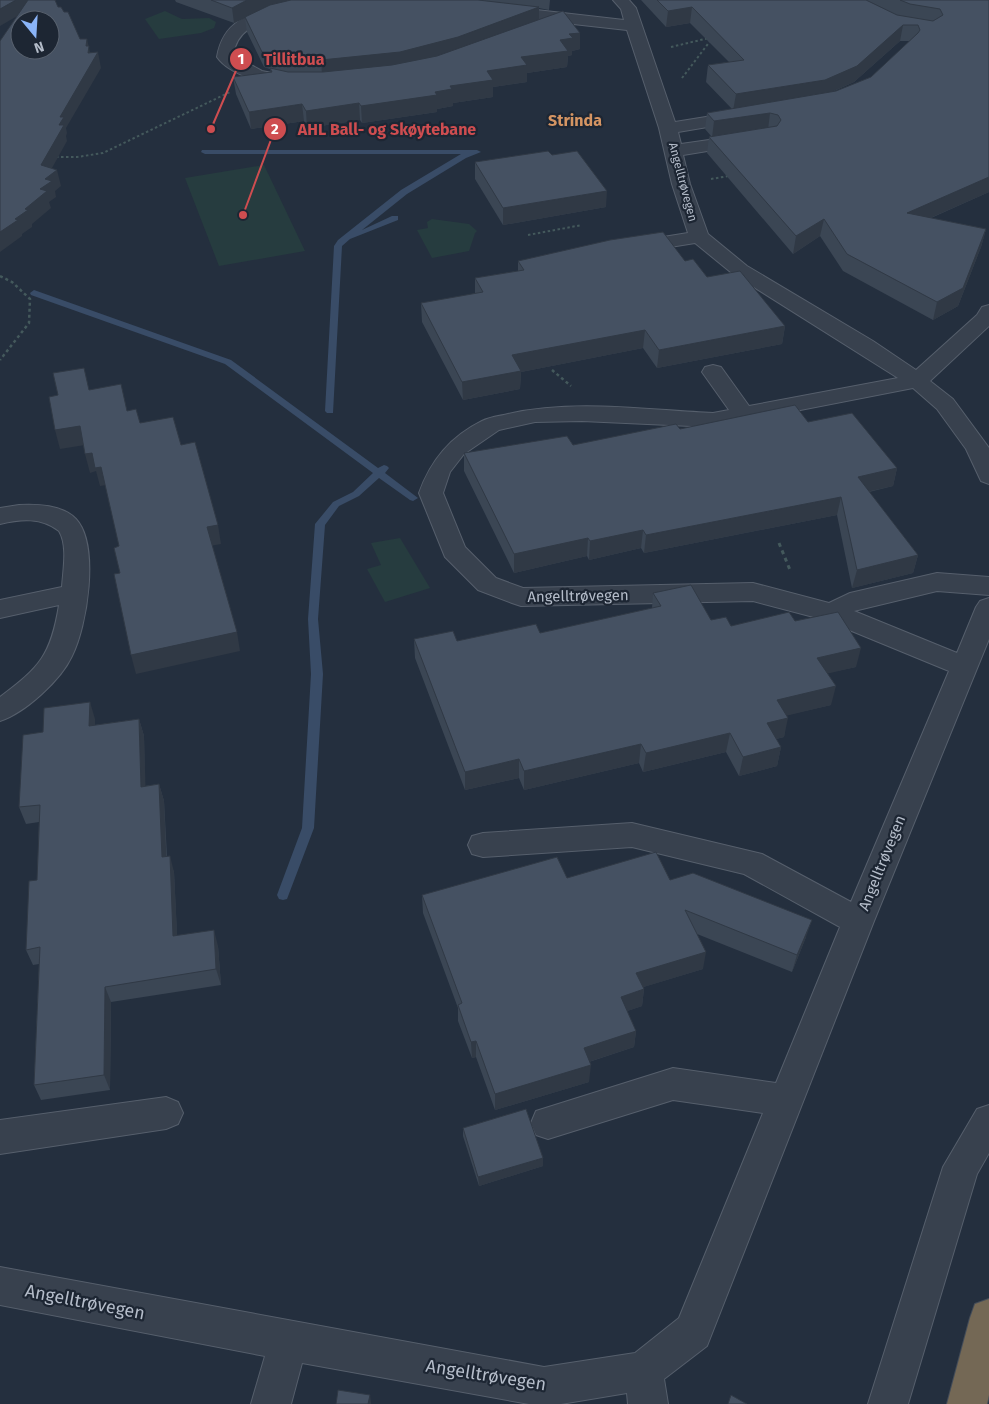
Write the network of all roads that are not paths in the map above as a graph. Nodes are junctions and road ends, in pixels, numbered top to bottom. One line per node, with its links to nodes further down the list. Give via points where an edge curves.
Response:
1 (621, 0): 5 (street, Angelltrøvegen, via 628,8)
2 (298, 9): 7 (street, via 280,11 247,22 228,40 225,57 243,70 261,77)
3 (488, 10): 4 (street)
4 (563, 20): 5 (street); 6 (street)
5 (632, 26): 9 (street, Angelltrøvegen)
6 (532, 31)
7 (309, 83)
8 (762, 113): 9 (street, Angelltrøvegen)
9 (668, 128): 11 (street, Angelltrøvegen)
10 (758, 138): 11 (street)
11 (673, 151): 12 (street, Angelltrøvegen)
12 (698, 237): 13 (street, Angelltrøvegen); 16 (street, Angelltrøvegen, via 740,270)
13 (618, 249)
14 (989, 311): 16 (street, via 987,317)
15 (712, 372): 17 (street)
16 (917, 381): 17 (street, Angelltrøvegen); 18 (street, Angelltrøvegen, via 945,404 976,448)
17 (743, 414): 24 (street, Angelltrøvegen, via 712,420 582,414 513,419 491,425 456,449 439,470 431,493 454,551 488,584 521,598 753,592)
18 (989, 476)
19 (0, 516): 21 (street, via 30,512 46,514 65,523 73,532 75,543)
20 (989, 586): 24 (street, via 936,582 850,602)
21 (74, 594): 23 (street); 26 (street, via 66,641 59,656 46,672)
22 (989, 607): 25 (street, Angelltrøvegen)
23 (0, 609)
24 (833, 613): 25 (street, Angelltrøvegen)
25 (963, 666): 28 (street, Angelltrøvegen)
26 (0, 711)
27 (483, 845): 28 (street, Angelltrøvegen, via 632,835 751,863)
28 (858, 922): 29 (street, Angelltrøvegen)
29 (787, 1100): 32 (street, via 673,1084); 37 (street, Angelltrøvegen, via 693,1332)
30 (166, 1113): 33 (street)
31 (989, 1121): 39 (street, via 961,1167)
32 (548, 1123)
33 (0, 1137)
34 (0, 1286): 36 (street, Angelltrøvegen)
35 (989, 1318): 40 (highway)
36 (288, 1341): 37 (street, Angelltrøvegen, via 544,1387); 38 (street)
37 (646, 1388)
38 (271, 1404)
39 (888, 1404)
40 (967, 1404)

